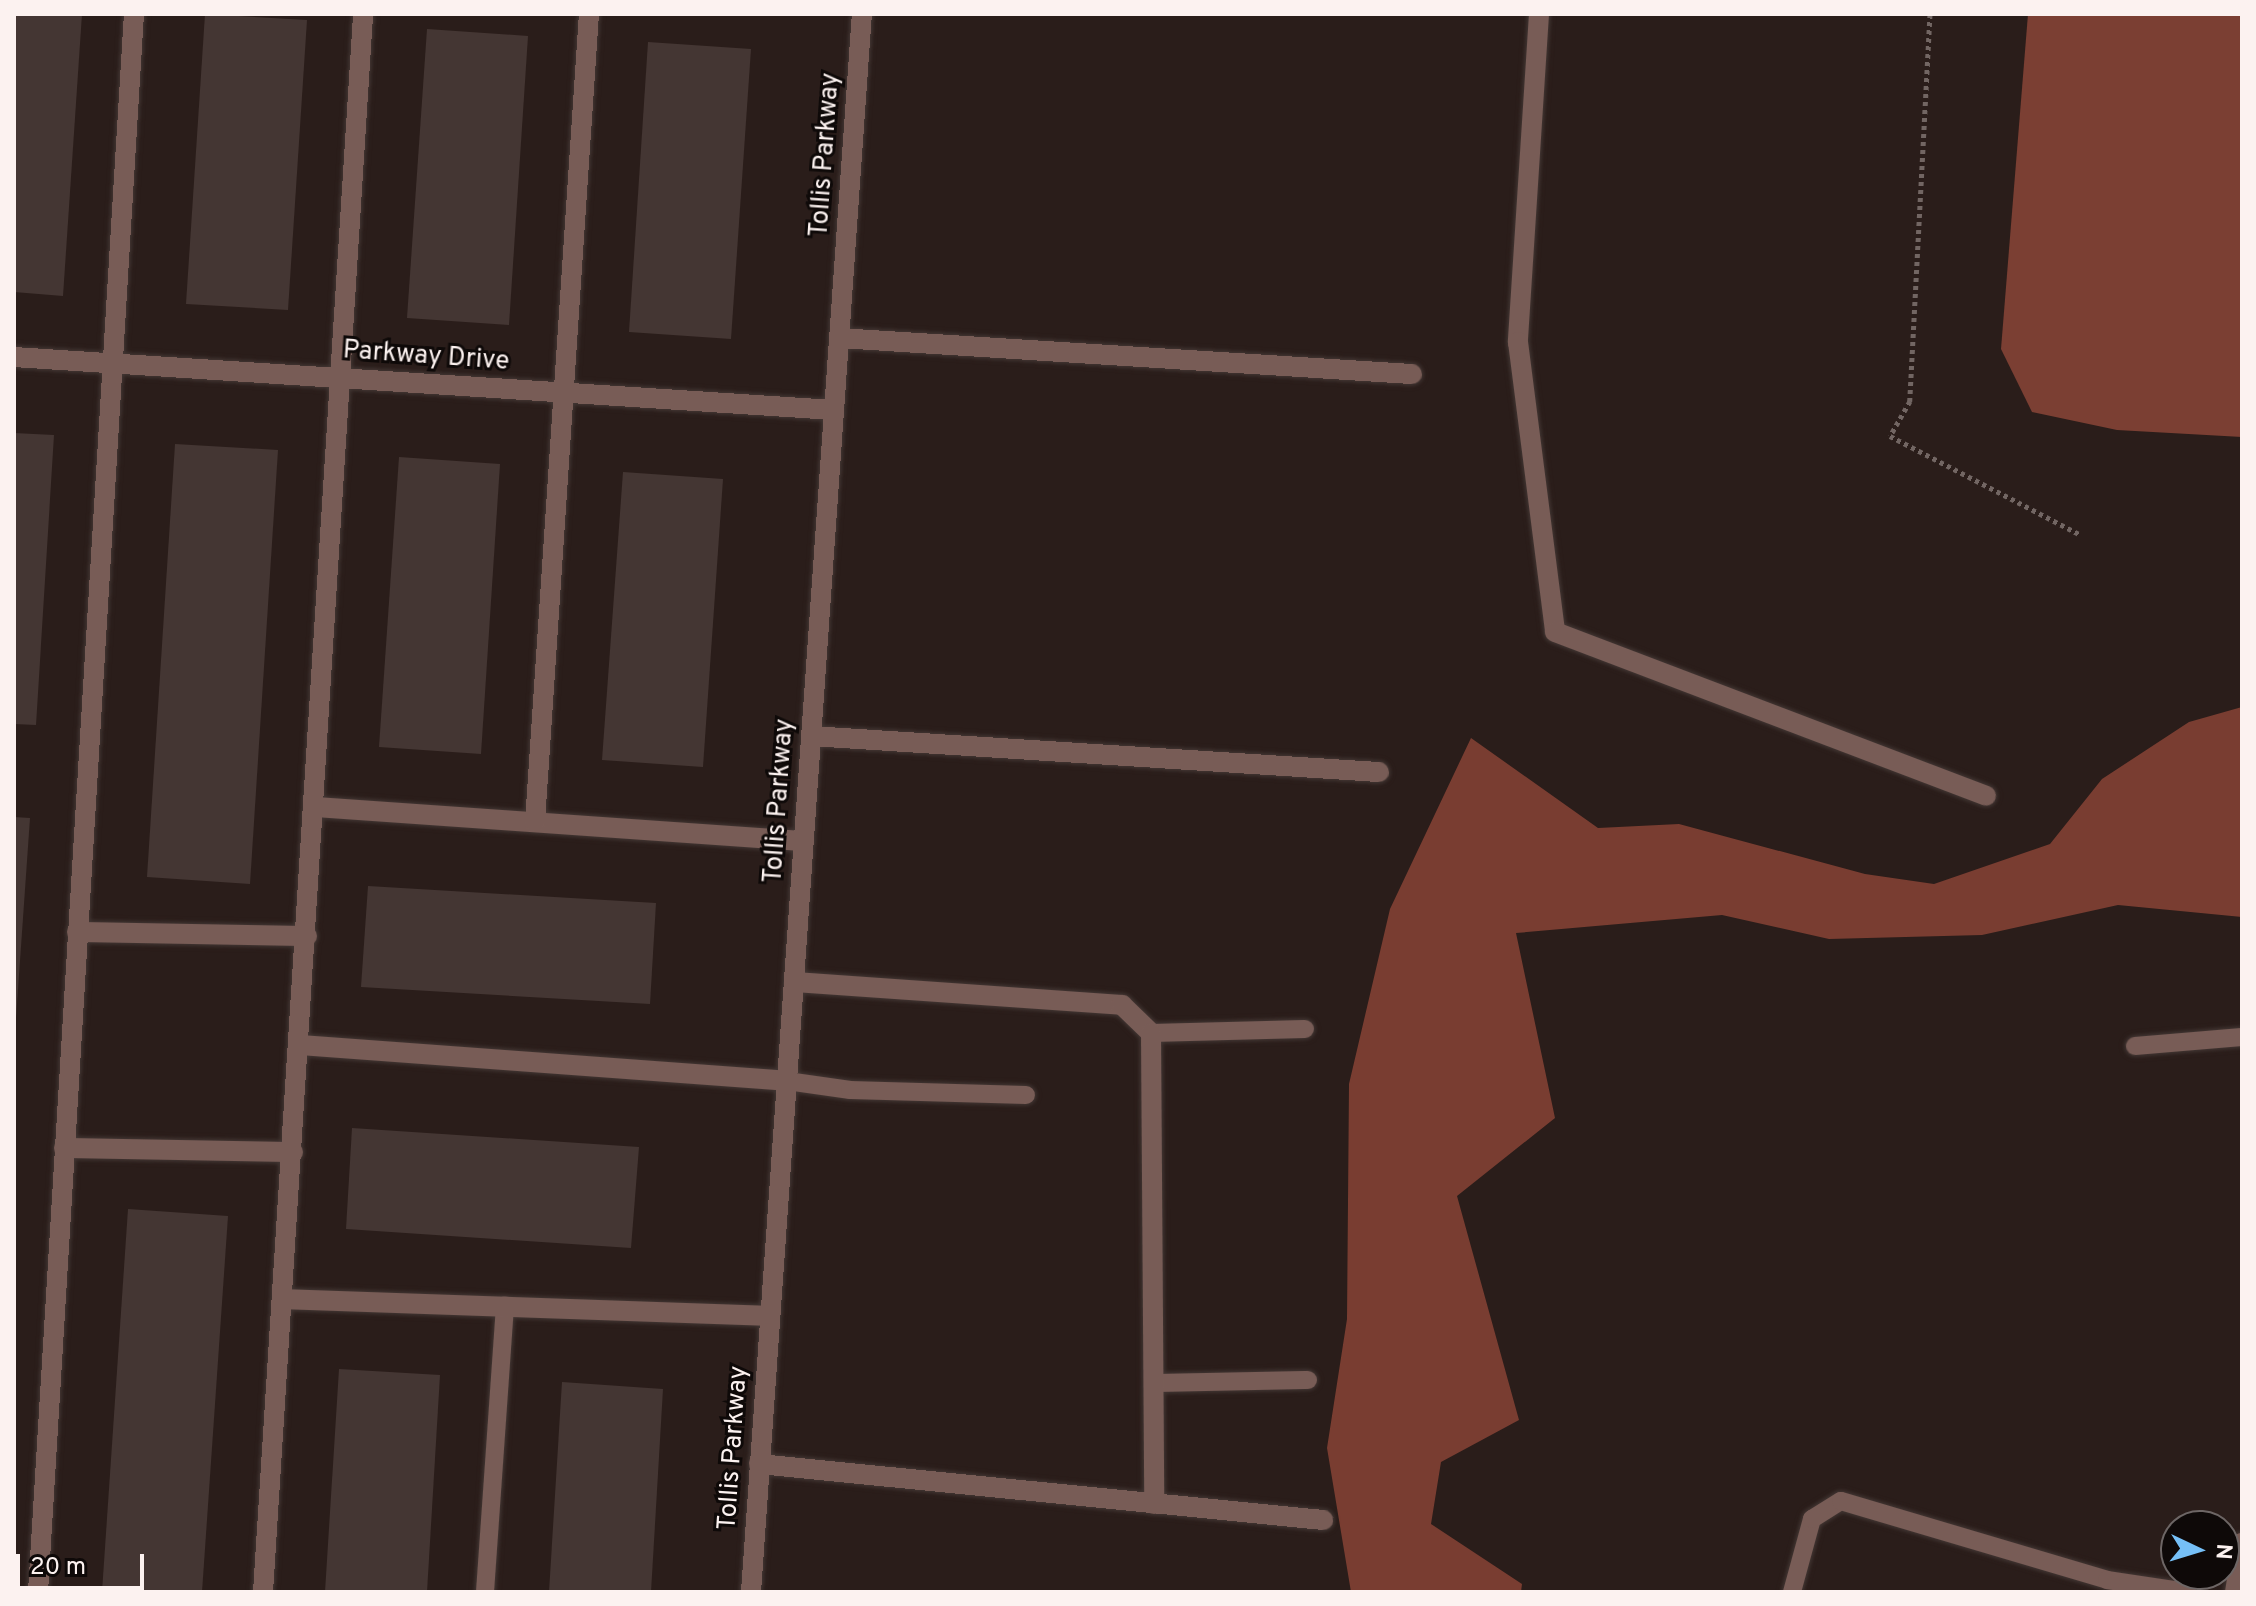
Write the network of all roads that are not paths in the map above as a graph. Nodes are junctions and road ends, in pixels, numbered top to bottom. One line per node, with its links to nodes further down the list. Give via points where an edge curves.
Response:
1 (134, 14): 8 (street)
2 (363, 14): 10 (street)
3 (589, 14): 11 (street)
4 (862, 14): 6 (street, Tollis Parkway)
5 (1539, 14): 15 (street, via 1518,342 1555,632)
6 (839, 338): 9 (street); 12 (street, Tollis Parkway)
7 (14, 357): 8 (street, Parkway Drive)
8 (111, 362): 10 (street, Parkway Drive); 19 (street)
9 (1412, 374)
10 (343, 378): 11 (street, Parkway Drive); 16 (street)
11 (563, 392): 12 (street, Parkway Drive); 17 (street)
12 (834, 410): 13 (street, Tollis Parkway)
13 (811, 736): 14 (street); 18 (street, Tollis Parkway)
14 (1379, 772)
15 (1986, 796)
16 (315, 807): 17 (street); 20 (street)
17 (535, 822): 18 (street)
18 (803, 841): 21 (street, Tollis Parkway)
19 (77, 932): 20 (street); 29 (street)
20 (307, 936): 25 (street)
21 (794, 982): 23 (street, via 1122,1005); 27 (street, Tollis Parkway)
22 (1305, 1029): 23 (lane)
23 (1151, 1033): 35 (street)
24 (2242, 1037): 26 (lane)
25 (300, 1045): 27 (street); 30 (street)
26 (2135, 1046)
27 (787, 1081): 28 (lane, via 850,1090); 33 (street, Tollis Parkway)
28 (1026, 1095)
29 (64, 1148): 30 (street); 41 (street)
30 (293, 1152): 31 (street)
31 (283, 1299): 32 (street); 42 (street)
32 (505, 1306): 33 (street); 43 (lane)
33 (770, 1316): 36 (street, Tollis Parkway)
34 (1308, 1380): 35 (lane)
35 (1153, 1383): 37 (street)
36 (759, 1464): 37 (street); 44 (street, Tollis Parkway)
37 (1154, 1504): 38 (street)
38 (1323, 1520)
39 (2242, 1542): 47 (lane)
40 (2106, 1586): 45 (lane, via 1841,1501 1812,1519); 46 (lane)
41 (38, 1592)
42 (263, 1592)
43 (485, 1592)
44 (751, 1592)
45 (1792, 1592)
46 (2187, 1592)
47 (2234, 1592)

